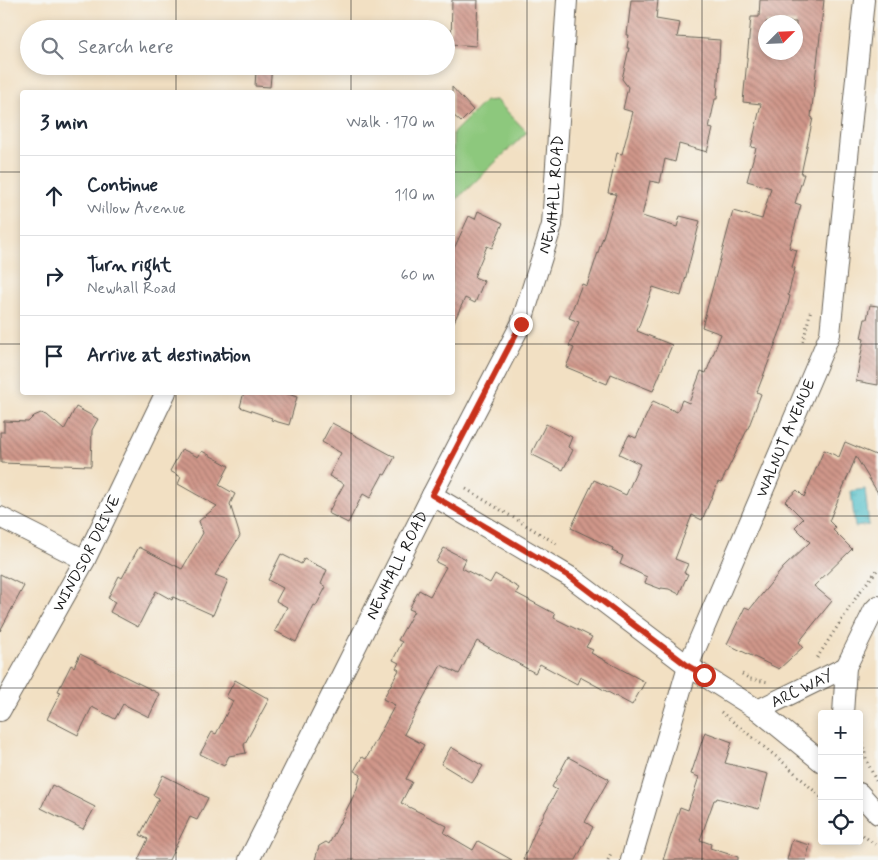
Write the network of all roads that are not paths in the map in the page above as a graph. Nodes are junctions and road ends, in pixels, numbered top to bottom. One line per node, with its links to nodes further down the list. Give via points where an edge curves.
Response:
1 (567, 0): 4 (street, NEWHALL ROAD, via 552,225 521,324)
2 (864, 0): 8 (street, WALNUT AVENUE, via 830,334)
3 (165, 395): 6 (street, WINDSOR DRIVE)
4 (432, 495): 8 (street, via 572,578); 16 (street, NEWHALL ROAD)
5 (0, 517): 6 (street)
6 (85, 560): 12 (street, WINDSOR DRIVE)
7 (878, 606): 9 (street, ARC WAY)
8 (688, 666): 10 (street); 17 (street, WALNUT AVENUE)
9 (846, 667): 10 (street, ARC WAY); 11 (street, ARC WAY)
10 (758, 710): 13 (street)
11 (844, 710)
12 (0, 711)
13 (818, 759)
14 (863, 797): 15 (street)
15 (878, 814)
16 (249, 860)
17 (631, 860)

